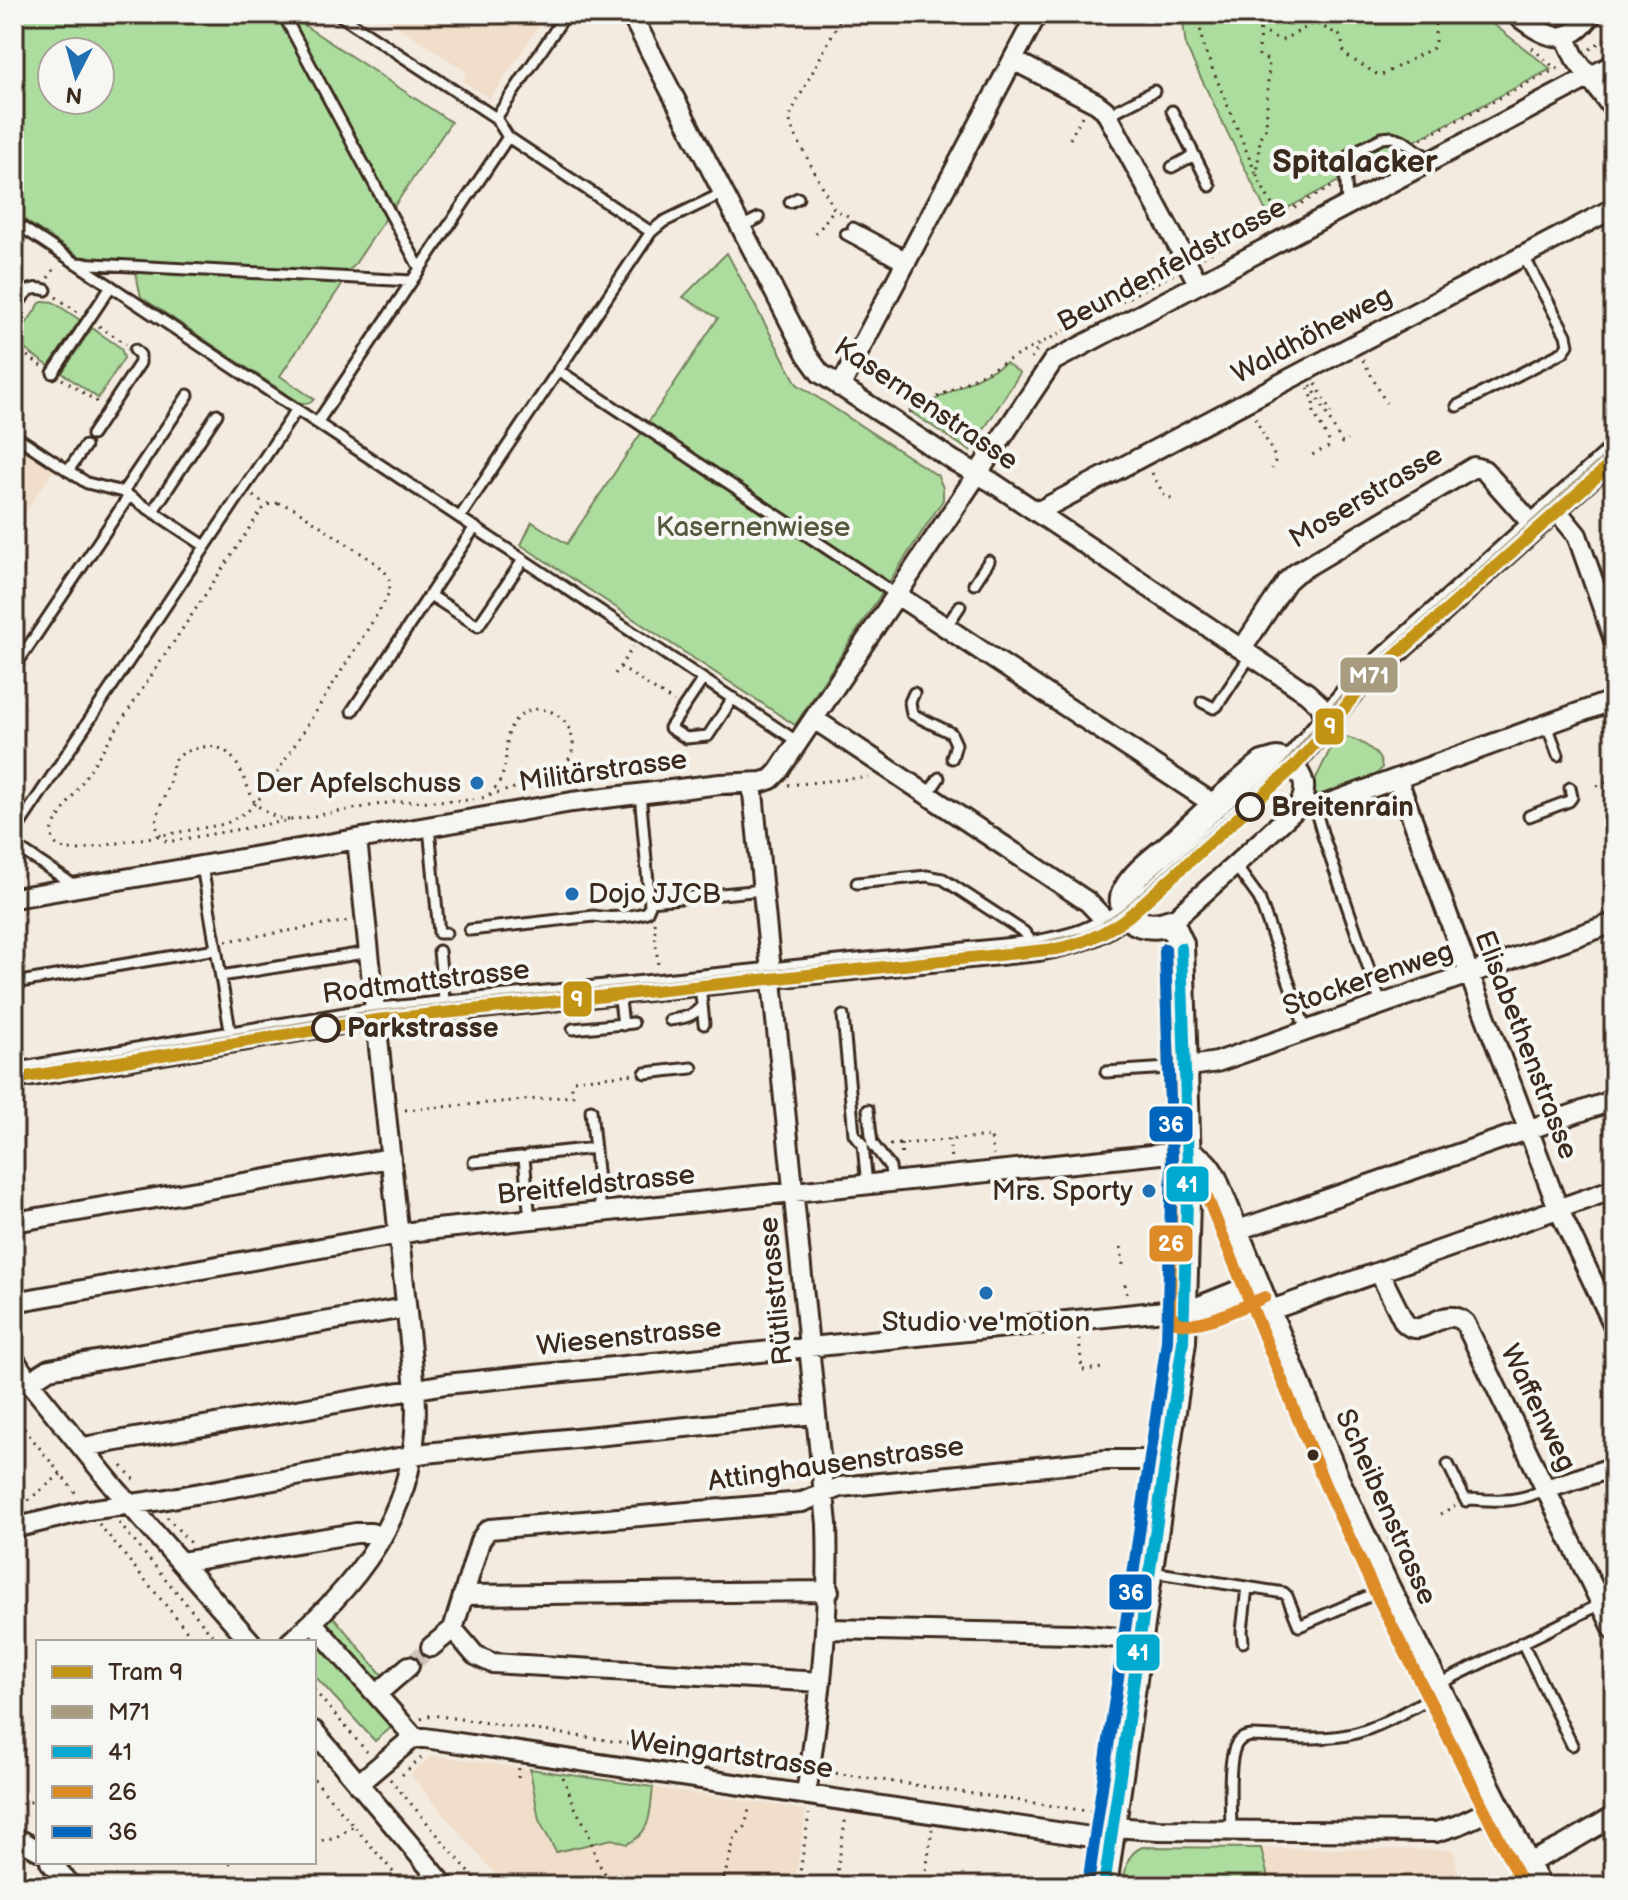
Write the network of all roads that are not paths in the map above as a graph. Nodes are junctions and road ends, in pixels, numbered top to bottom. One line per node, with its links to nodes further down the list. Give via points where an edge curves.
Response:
1 (283, 14): 33 (lane)
2 (338, 14): 16 (lane)
3 (631, 14): 22 (street, Kasernenstrasse)
4 (1037, 14): 9 (street)
5 (1515, 14): 8 (street, via 1540,33)
6 (1592, 14): 8 (street, via 1581,29)
7 (561, 16): 16 (lane)
8 (1565, 36): 11 (street)
9 (1013, 60): 15 (street, via 1096,103); 31 (street)
10 (1614, 64): 11 (street, Beundenfeldstrasse)
11 (1589, 77): 13 (street); 19 (street, Beundenfeldstrasse)
12 (1154, 91): 15 (lane)
13 (1614, 110)
14 (1172, 111): 18 (lane)
15 (1108, 115): 35 (street, via 1149,179)
16 (496, 118): 17 (lane)
17 (508, 137): 29 (lane); 33 (lane)
18 (1194, 155): 20 (lane); 21 (lane)
19 (1431, 160): 23 (street, Beundenfeldstrasse); 23 (lane, via 1387,137 1350,154 1345,162)
20 (1172, 167)
21 (1210, 186)
22 (723, 193): 27 (street, Kasernenstrasse); 29 (lane)
23 (1347, 204): 35 (street, Beundenfeldstrasse)
24 (1614, 208): 30 (street, Waldhöheweg)
25 (759, 218): 27 (lane)
26 (14, 222): 32 (lane)
27 (741, 227): 42 (street, Kasernenstrasse, via 810,361)
28 (853, 228): 31 (lane)
29 (651, 232): 40 (lane)
30 (1523, 255): 44 (lane, via 1568,345); 57 (street, Waldhöheweg)
31 (907, 262): 42 (street)
32 (75, 263): 34 (lane); 36 (lane)
33 (420, 269): 34 (lane)
34 (412, 281): 47 (lane)
35 (1198, 283): 53 (street, Beundenfeldstrasse, via 1053,361)
36 (111, 286): 41 (lane); 45 (lane)
37 (44, 289): 38 (lane, via 29,289)
38 (14, 311)
39 (135, 350): 49 (lane, via 140,363)
40 (558, 370): 58 (lane); 66 (lane)
41 (53, 373)
42 (840, 387): 53 (street, Kasernenstrasse)
43 (188, 395): 54 (lane)
44 (1457, 406)
45 (297, 409): 47 (lane); 61 (lane)
46 (217, 414): 56 (lane)
47 (317, 423): 58 (lane)
48 (14, 435): 52 (lane)
49 (92, 435)
50 (85, 446): 52 (lane)
51 (1614, 454): 55 (street)
52 (68, 471): 54 (lane, via 87,483)
53 (976, 474): 57 (street, Kasernenstrasse); 66 (street, Beundenfeldstrasse)
54 (126, 494): 56 (lane); 71 (lane)
55 (1554, 507): 59 (street); 69 (street, via 1577,535)
56 (153, 511): 61 (lane)
57 (1037, 512): 70 (street, Kasernenstrasse)
58 (460, 517): 60 (lane)
59 (1533, 525): 70 (street, Moserstrasse, via 1484,470 1474,467 1296,573); 79 (street)
60 (475, 527): 62 (lane); 65 (lane)
61 (205, 546): 95 (lane)
62 (523, 560): 65 (lane, via 478,626); 72 (lane)
63 (989, 561): 64 (lane)
64 (974, 584)
65 (430, 595): 77 (lane)
66 (897, 595): 68 (street); 78 (street, Beundenfeldstrasse)
67 (960, 606): 68 (lane)
68 (946, 627): 91 (street)
69 (1614, 640)
70 (1247, 652): 76 (lane, via 1217,706); 79 (street, Kasernenstrasse, via 1313,698)
71 (14, 668)
72 (703, 679): 74 (lane); 74 (lane, via 670,728 686,738 708,736)
73 (914, 693): 83 (lane, via 912,714 951,733 956,744)
74 (733, 698): 81 (lane)
75 (1614, 700): 80 (street)
76 (1202, 702)
77 (352, 711)
78 (814, 719): 81 (street, Militärstrasse); 90 (street)
79 (1327, 719): 84 (street)
80 (1547, 725): 82 (lane); 86 (street)
81 (798, 742): 87 (street, Militärstrasse, via 771,779)
82 (1558, 755)
83 (952, 758)
84 (1291, 764): 91 (street, via 1265,762); 92 (street, via 1301,774); 105 (lane)
85 (939, 778): 90 (lane)
86 (1398, 780): 92 (street); 114 (street, Elisabethenstrasse)
87 (752, 786): 89 (street, Militärstrasse); 102 (street, Rütlistrasse)
88 (1570, 788): 93 (lane, via 1569,801)
89 (640, 793): 94 (street, Militärstrasse); 104 (lane)
90 (928, 794): 105 (street)
91 (1215, 805): 105 (street, via 1133,881)
92 (1308, 805): 98 (street); 120 (lane, via 1320,826)
93 (1529, 816)
94 (429, 827): 96 (street, Militärstrasse); 109 (lane, via 439,933)
95 (14, 833)
96 (357, 839): 99 (street, Militärstrasse); 113 (street)
97 (14, 845): 101 (lane)
98 (1235, 865): 106 (street); 127 (lane, via 1259,898)
99 (202, 866): 101 (street, Militärstrasse); 110 (lane)
100 (857, 883): 111 (lane, via 943,879 1024,932)
101 (77, 887): 103 (street, Militärstrasse)
102 (763, 890): 104 (lane); 115 (street, Rütlistrasse)
103 (14, 898)
104 (650, 904): 108 (lane, via 640,914)
105 (1118, 919): 106 (street, via 1158,926); 111 (street, Rodtmattstrasse, via 1077,940)
106 (1171, 922): 129 (street, via 1181,944)
107 (1614, 923): 114 (street, Stockerenweg)
108 (470, 930)
109 (446, 933)
110 (215, 946): 116 (lane); 117 (lane)
111 (1030, 949): 115 (street, Rodtmattstrasse)
112 (439, 951): 121 (lane)
113 (370, 952): 116 (lane); 122 (street)
114 (1469, 973): 120 (street, Stockerenweg); 137 (street, Elisabethenstrasse)
115 (770, 975): 119 (street, Rodtmattstrasse); 146 (street, Rütlistrasse)
116 (221, 976): 128 (lane)
117 (14, 983)
118 (619, 990): 119 (street, Rodtmattstrasse); 121 (street, Rodtmattstrasse); 126 (lane, via 628,1024)
119 (701, 994): 124 (lane, via 696,1014); 125 (lane)
120 (1381, 1004): 127 (street, Stockerenweg)
121 (445, 1009): 122 (street, Rodtmattstrasse)
122 (377, 1016): 128 (street, Rodtmattstrasse); 140 (street)
123 (843, 1016): 144 (lane, via 854,1134 863,1145)
124 (670, 1020)
125 (704, 1024)
126 (573, 1029)
127 (1306, 1030): 129 (street, Stockerenweg, via 1217,1062)
128 (232, 1040): 133 (street, Rodtmattstrasse)
129 (1185, 1067): 131 (lane); 139 (street)
130 (692, 1068): 132 (lane)
131 (1106, 1072)
132 (645, 1073)
133 (14, 1076)
134 (1614, 1100): 137 (street)
135 (591, 1110): 138 (lane)
136 (868, 1110): 143 (lane, via 872,1143 890,1167)
137 (1528, 1130): 147 (street, Elisabethenstrasse); 151 (street)
138 (595, 1148): 141 (lane); 148 (lane)
139 (1188, 1153): 143 (street, Breitfeldstrasse, via 1077,1159); 151 (street, Scheibenstrasse, via 1210,1165); 157 (street)
140 (391, 1158): 150 (street); 152 (street)
141 (524, 1158): 142 (lane); 149 (lane)
142 (474, 1162)
143 (892, 1183): 144 (street, Breitfeldstrasse)
144 (867, 1185): 146 (street, Breitfeldstrasse)
145 (1614, 1189): 147 (street)
146 (794, 1193): 148 (street, Breitfeldstrasse); 160 (street, Rütlistrasse)
147 (1558, 1208): 153 (street); 159 (street, Elisabethenstrasse)
148 (601, 1212): 149 (street, Breitfeldstrasse)
149 (530, 1219): 152 (street, Breitfeldstrasse)
150 (14, 1222)
151 (1238, 1230): 154 (street, Scheibenstrasse)
152 (399, 1235): 155 (street, Breitfeldstrasse); 156 (street)
153 (1379, 1272): 158 (street); 170 (street, Waffenweg, via 1408,1327 1449,1316 1464,1321)
154 (1259, 1282): 157 (street, Wiesenstrasse); 158 (street, Scheibenstrasse)
155 (14, 1302)
156 (405, 1308): 162 (street, via 49,1369); 163 (street)
157 (1185, 1309): 160 (street, Wiesenstrasse); 167 (street)
158 (1271, 1310): 178 (street, Scheibenstrasse)
159 (1614, 1326)
160 (809, 1347): 163 (street, Wiesenstrasse); 164 (street, Rütlistrasse)
161 (14, 1359): 162 (street)
162 (29, 1382): 165 (street)
163 (415, 1389): 165 (street, Wiesenstrasse); 166 (street)
164 (815, 1414): 166 (street); 171 (street, Rütlistrasse)
165 (83, 1447): 172 (street)
166 (411, 1457): 172 (street); 174 (street, via 403,1491)
167 (1166, 1463): 171 (street, Attinghausenstrasse, via 1106,1460); 176 (street)
168 (1448, 1464): 170 (lane, via 1466,1501 1510,1501)
169 (1614, 1467): 170 (street)
170 (1546, 1489): 181 (street, Waffenweg)
171 (824, 1492): 179 (street, Rütlistrasse); 180 (street, Attinghausenstrasse, via 802,1502 490,1529 482,1535)
172 (129, 1504): 173 (street); 175 (street)
173 (14, 1528)
174 (382, 1537): 175 (street, via 356,1533); 182 (street, via 344,1590)
175 (182, 1562): 186 (street)
176 (1150, 1572): 177 (lane); 188 (street)
177 (1247, 1587): 178 (lane, via 1286,1594 1299,1626); 189 (lane)
178 (1390, 1587): 194 (street, Scheibenstrasse)
179 (829, 1591): 180 (street); 184 (street, Rütlistrasse)
180 (463, 1595): 183 (street)
181 (1601, 1604): 185 (street, Waffenweg); 190 (lane)
182 (312, 1622): 187 (street); 195 (street)
183 (453, 1629): 191 (street); 193 (street, via 475,1655 492,1663)
184 (827, 1629): 188 (street); 193 (street, Rütlistrasse)
185 (1614, 1630)
186 (249, 1640)
187 (292, 1640)
188 (1140, 1640): 203 (street)
189 (1243, 1642)
190 (1522, 1642): 194 (lane); 198 (lane)
191 (431, 1647)
192 (409, 1666): 195 (street)
193 (821, 1682): 200 (street, Rütlistrasse)
194 (1440, 1688): 201 (street, Scheibenstrasse); 204 (lane, via 1352,1734 1240,1739 1231,1768)
195 (377, 1694): 196 (street)
196 (410, 1732): 199 (street); 200 (street, Weingartstrasse)
197 (316, 1733): 199 (street)
198 (1572, 1745)
199 (358, 1784): 210 (street)
200 (808, 1800): 203 (street, Weingartstrasse)
201 (1499, 1806): 204 (street, Weingartstrasse, via 1436,1832); 207 (street, Scheibenstrasse)
202 (1614, 1816): 207 (street)
203 (1107, 1826): 204 (street, Weingartstrasse); 211 (street)
204 (1231, 1831)
205 (14, 1840): 206 (street)
206 (36, 1849)
207 (1528, 1863): 212 (street, Scheibenstrasse)
208 (52, 1864): 209 (street)
209 (72, 1886)
210 (445, 1886)
211 (1104, 1886)
212 (1541, 1886)

